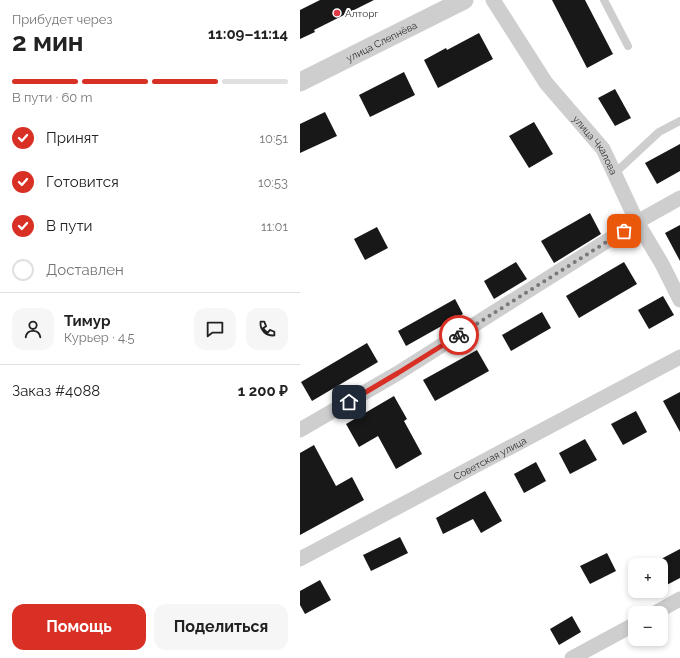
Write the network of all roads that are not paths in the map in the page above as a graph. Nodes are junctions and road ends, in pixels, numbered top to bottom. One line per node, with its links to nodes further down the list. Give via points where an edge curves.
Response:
1 (464, 0): 5 (street, улица Слепнёва)
2 (493, 0): 7 (street, улица Чкалова, via 546,83 603,149)
3 (604, 0): 4 (lane)
4 (628, 46)
5 (300, 82)
6 (680, 121): 7 (lane, via 659,132)
7 (615, 173): 9 (street, улица Чкалова)
8 (680, 198): 9 (street)
9 (637, 222): 10 (street, улица Чкалова); 12 (street, via 398,373)
10 (680, 300)
11 (680, 357): 13 (street, Советская улица)
12 (300, 430)
13 (300, 559)
14 (680, 599): 15 (street)
15 (668, 606)
16 (628, 628): 17 (street)
17 (572, 658)

